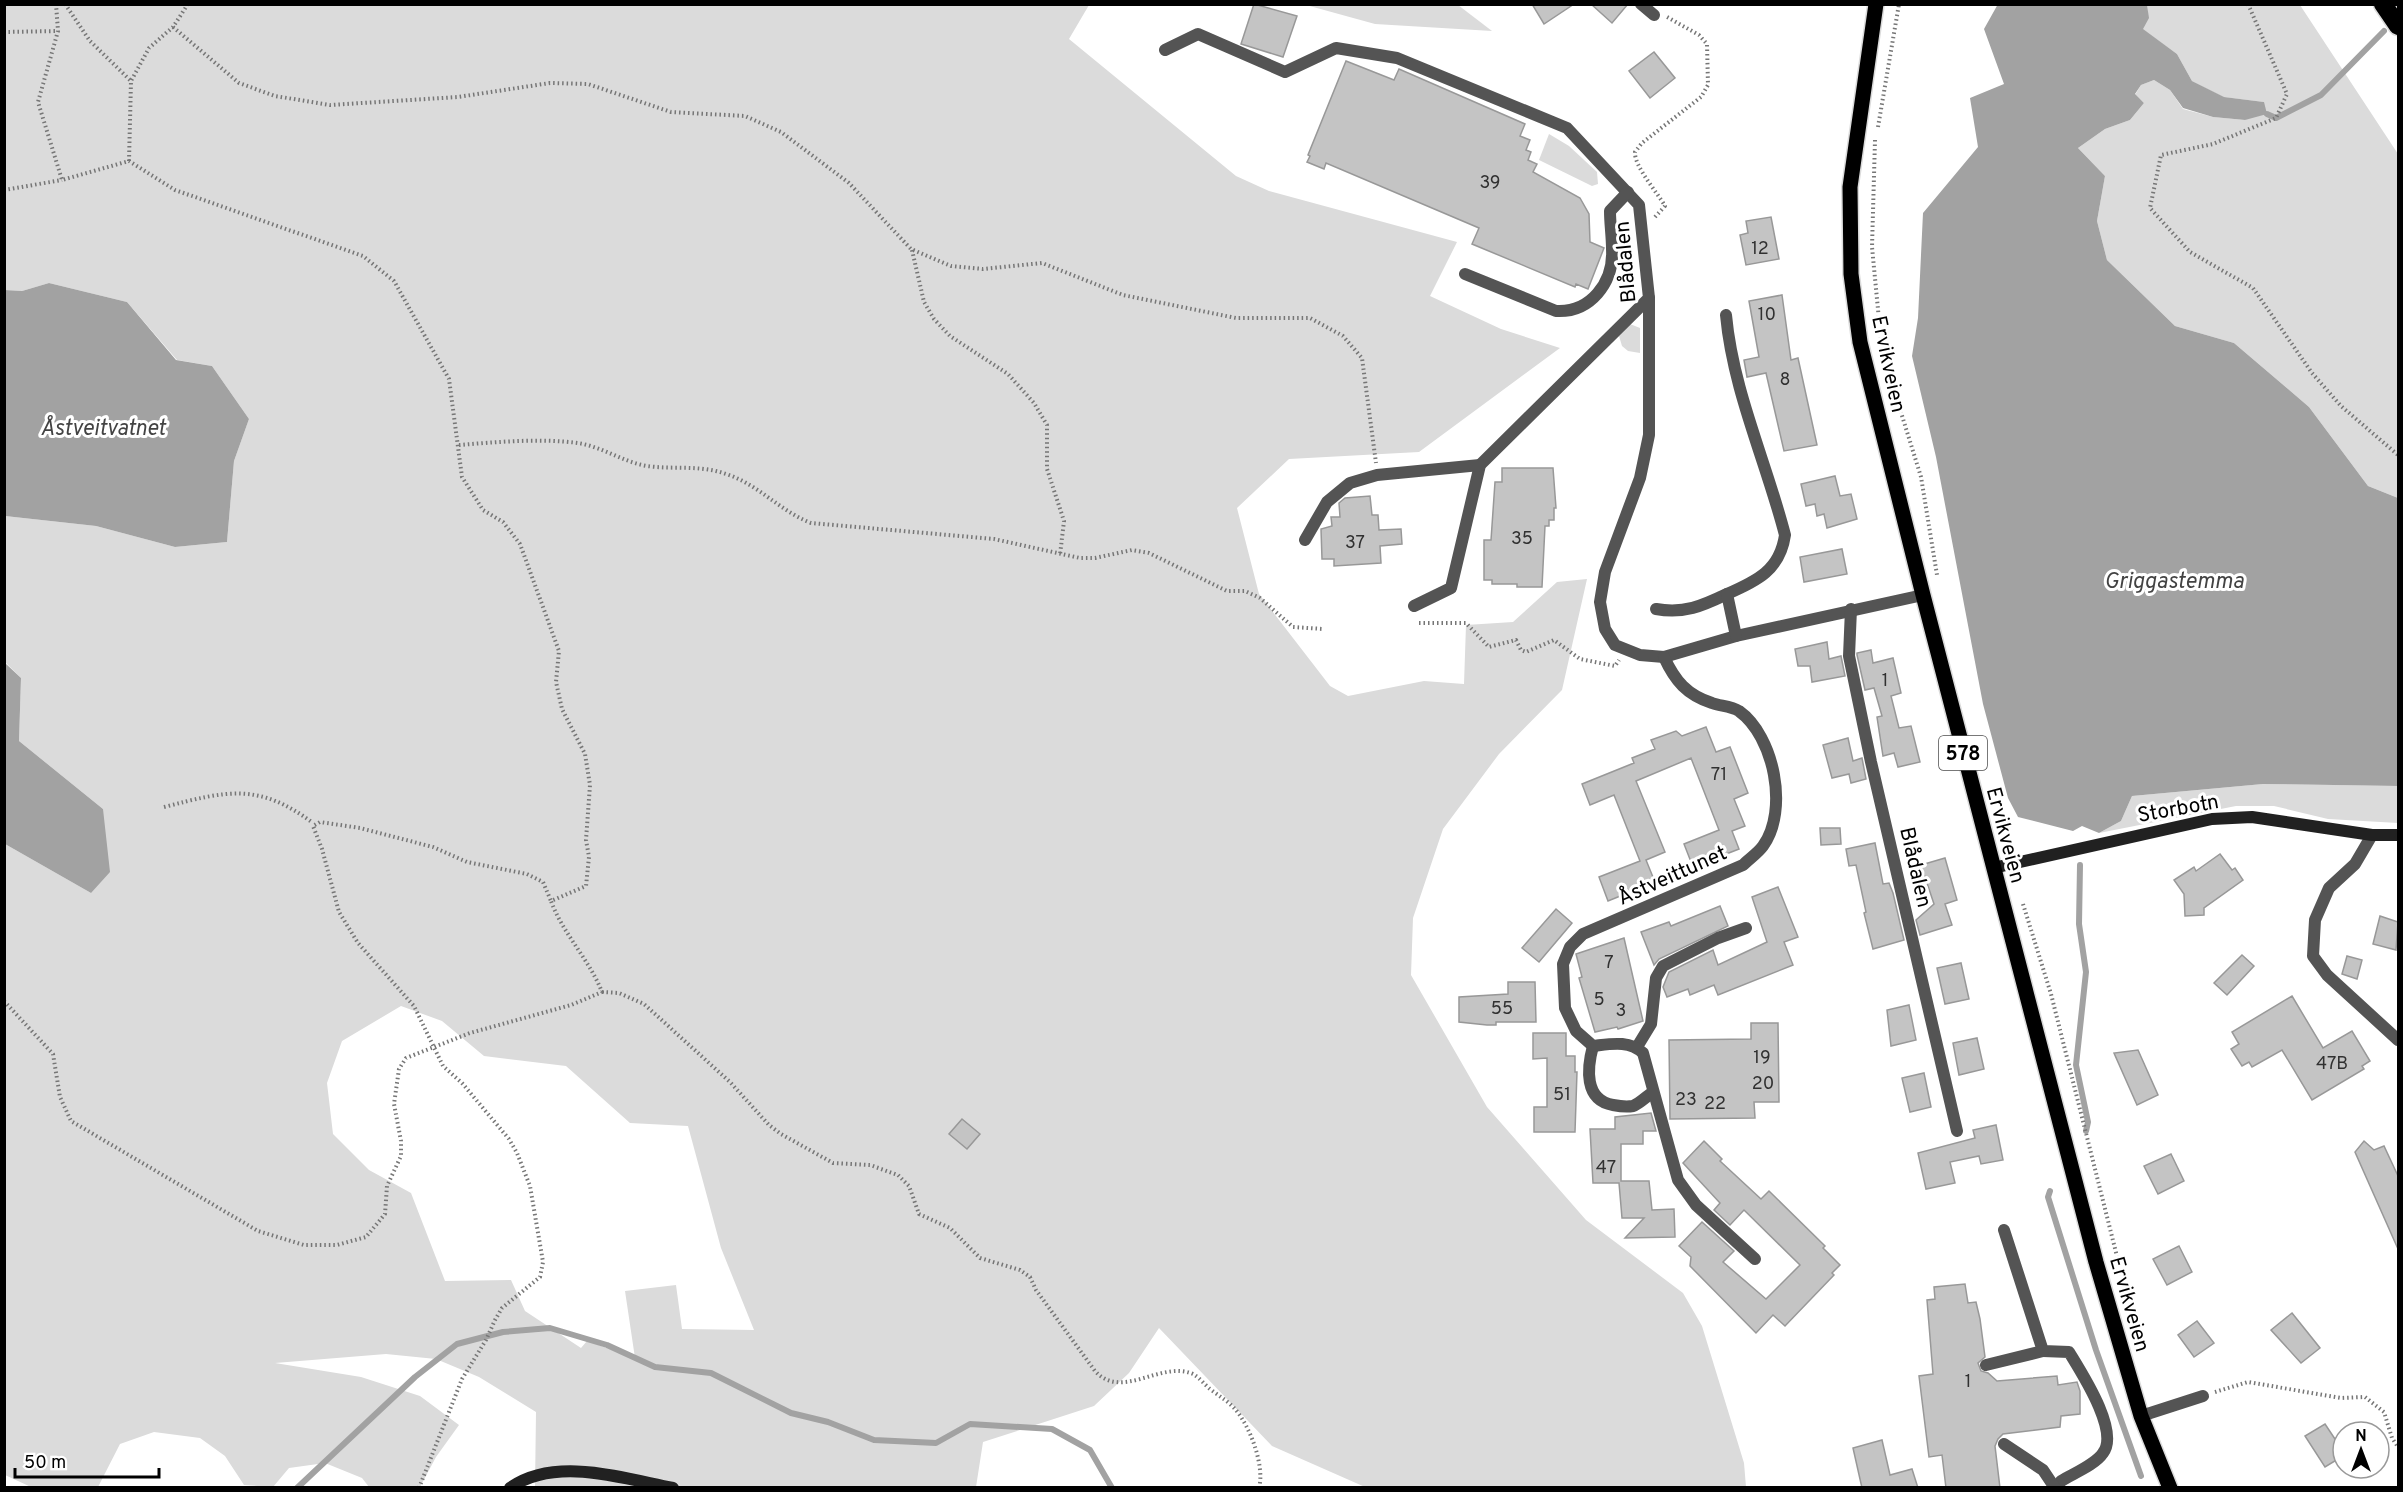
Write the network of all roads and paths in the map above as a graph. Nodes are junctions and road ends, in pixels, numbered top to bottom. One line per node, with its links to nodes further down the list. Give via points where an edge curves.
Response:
1 (56, 4): 12 (path)
2 (65, 4): 15 (path, via 90,41)
3 (188, 4): 11 (path)
4 (1641, 4): 9 (street)
5 (1876, 4): 32 (main road, Ervikveien / 578, via 1850,187 1851,274 1860,342)
6 (1899, 4): 31 (path, via 1875,139 1872,247 1882,351 1921,477)
7 (2248, 4): 26 (path, via 2287,94 2276,118 2213,144 2161,155 2150,208 2190,252 2253,288 2312,373 2341,406)
8 (2383, 4): 10 (highway)
9 (1654, 15): 20 (path, via 1666,16 1704,39 1709,80 1701,97 1642,142 1635,152 1636,163 1665,206)
10 (2398, 26)
11 (173, 27): 15 (path, via 149,48); 21 (path, via 239,83 275,96 330,105 458,97 549,83 588,84 671,112 745,116 781,132 849,183)
12 (58, 31): 13 (path); 17 (path, via 38,102)
13 (4, 32)
14 (1165, 50): 19 (street, Blådalen, via 1198,34 1286,72 1336,48 1397,58 1567,128)
15 (131, 81): 16 (path)
16 (129, 161): 17 (path); 25 (path, via 175,190 363,256 394,281 449,379)
17 (63, 180): 18 (path)
18 (4, 190)
19 (1628, 192): 20 (street, Blådalen, via 1639,205); 22 (street, via 1610,211 1613,251 1609,271 1602,289 1585,305 1569,312 1556,311)
20 (1641, 224): 23 (street, Blådalen)
21 (911, 249): 28 (path, via 951,266 983,269 1042,263 1123,295 1236,318 1310,318 1343,336 1362,358); 30 (path, via 924,302 934,319 950,336 1008,374 1034,403 1047,425 1047,469 1064,521)
22 (1465, 274)
23 (1649, 298): 27 (street); 41 (street, Blådalen, via 1649,435 1640,478 1605,572 1600,602 1605,629 1615,645)
24 (1726, 315): 34 (street, via 1740,388 1785,535 1783,551 1774,567 1756,582)
25 (459, 446): 30 (path, via 498,442 577,443 640,465 688,466 727,474 753,485 792,516 811,523 994,539); 49 (path, via 462,477 483,510 503,522 520,544 559,651 556,682 562,709 585,754 591,785 586,884)
26 (2398, 455)
27 (1480, 465): 28 (street); 35 (street, via 1451,588)
28 (1377, 475): 29 (street, via 1350,483 1327,502)
29 (1305, 540)
30 (1060, 555): 39 (path, via 1095,558 1132,550 1149,553 1227,591 1245,591 1260,598 1293,627)
31 (1938, 578)
32 (1923, 595): 37 (street); 47 (main road, Ervikveien / 578)
33 (1700, 597): 34 (street)
34 (1722, 597): 36 (street, via 1700,608 1674,612); 40 (street)
35 (1413, 606)
36 (1656, 609)
37 (1851, 609): 40 (street); 58 (street, Blådalen, via 1849,656)
38 (1419, 623): 41 (path, via 1462,622 1471,626 1489,647 1516,640 1526,652 1554,640 1580,659 1615,666)
39 (1323, 629)
40 (1736, 636): 42 (street)
41 (1627, 650): 42 (street)
42 (1665, 657): 55 (street, Åstveittunet, via 1686,692 1737,710 1756,726 1770,756 1775,790 1773,823 1763,846 1743,866 1583,934 1570,948 1563,964 1565,1008 1576,1031)
43 (164, 807): 44 (path, via 219,793 238,793 263,796 291,806)
44 (314, 823): 49 (path, via 360,828 433,847 467,862 527,873 543,882); 54 (path, via 339,912 363,952 414,1006)
45 (2372, 835): 46 (street, Storbotn); 47 (street, Storbotn, via 2252,817 2212,819); 53 (street, via 2355,864 2329,888 2314,920 2313,956 2327,975)
46 (2398, 835)
47 (1993, 868): 65 (main road, Ervikveien / 578, via 2096,1262)
48 (2020, 897): 61 (path, via 2051,994)
49 (551, 901): 51 (path)
50 (1746, 928): 56 (street, via 1663,966 1656,978 1651,1024)
51 (602, 992): 54 (path); 72 (path, via 619,993 644,1004 781,1134 833,1163 870,1165 898,1174 909,1186 919,1214 950,1228 980,1258 1030,1277 1095,1371 1106,1379 1138,1381 1176,1371 1193,1374 1237,1411 1261,1464)
52 (4, 1001): 54 (path, via 53,1054 60,1097 71,1121 258,1231 304,1245 337,1245 366,1237 385,1214 387,1186 400,1156 394,1104 401,1063)
53 (2398, 1040)
54 (434, 1046): 69 (path, via 443,1066 462,1083 517,1153 530,1186 543,1262 540,1277 502,1308 462,1379)
55 (1593, 1046): 56 (street, via 1620,1043); 57 (street, via 1588,1061 1589,1082 1599,1098 1616,1106 1633,1106)
56 (1636, 1047): 57 (street, via 1643,1053)
57 (1653, 1092): 60 (street, via 1678,1180 1696,1205)
58 (1957, 1131)
59 (2004, 1230): 62 (street)
60 (1755, 1259)
61 (2139, 1343)
62 (2043, 1351): 63 (street); 73 (street, via 2069,1352 2092,1391 2109,1438 2104,1453)
63 (1986, 1365)
64 (2202, 1396): 65 (street); 67 (path, via 2248,1382 2341,1398 2365,1397 2384,1412)
65 (2141, 1416): 74 (main road, Ervikveien / 578)
66 (2004, 1444): 73 (street, via 2043,1470)
67 (2398, 1447)
68 (622, 1483): 70 (street, via 562,1471 541,1473); 71 (street)
69 (419, 1488)
70 (510, 1488)
71 (673, 1488)
72 (1259, 1488)
73 (2056, 1488)
74 (2170, 1488)

